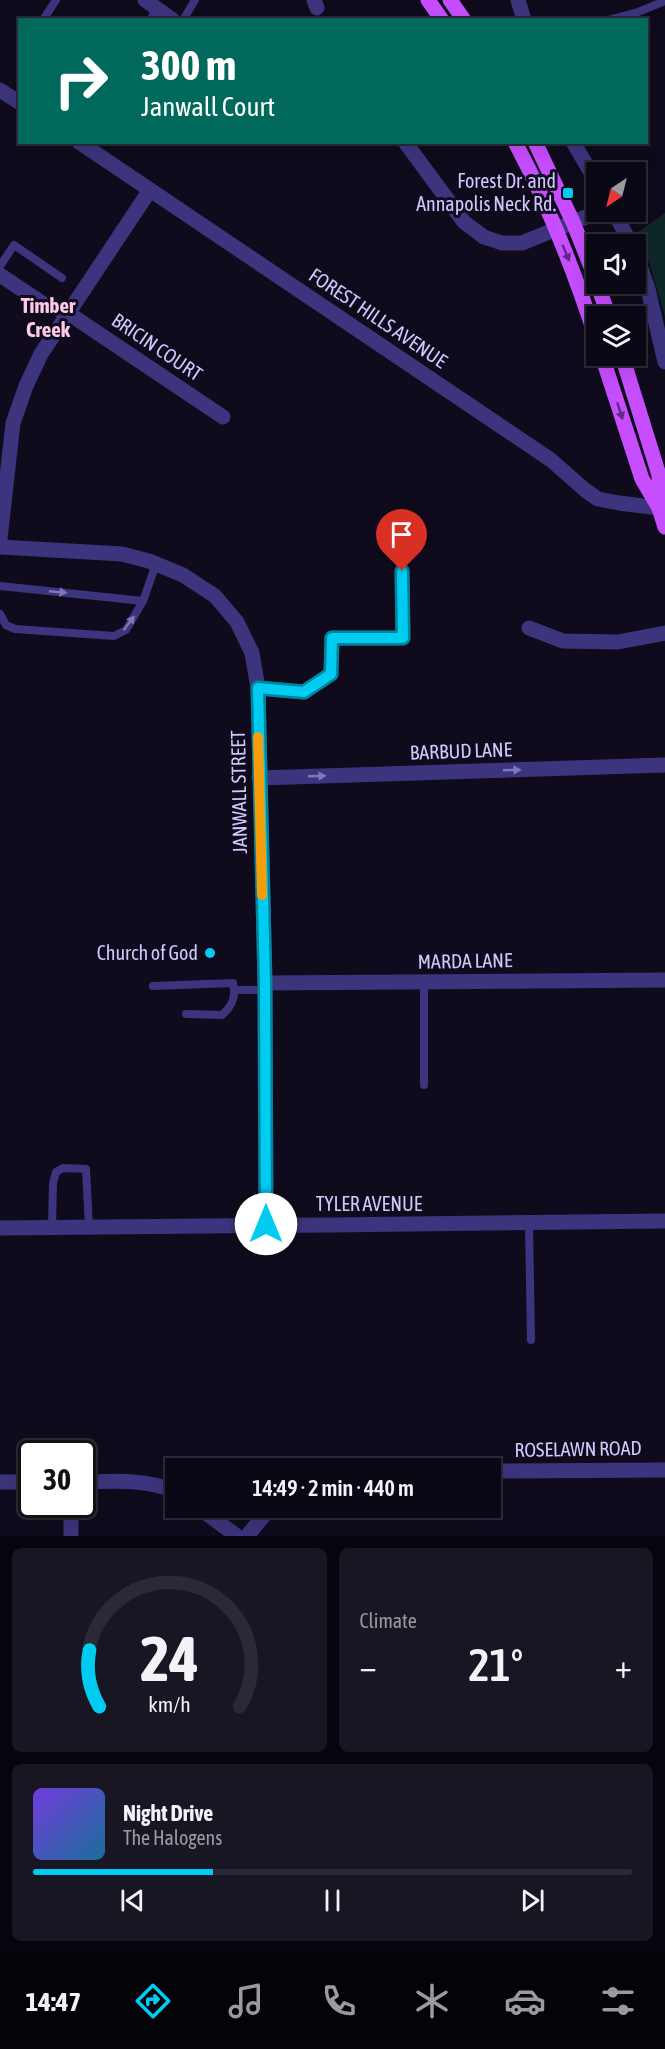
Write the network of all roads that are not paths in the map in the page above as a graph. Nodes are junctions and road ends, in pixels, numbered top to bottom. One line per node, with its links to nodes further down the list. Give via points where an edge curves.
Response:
1 (56, 0): 8 (lane)
2 (195, 0): 10 (lane)
3 (428, 0): 11 (main road)
4 (450, 0): 12 (main road)
5 (518, 0): 13 (street)
6 (665, 1): 14 (lane)
7 (151, 9): 9 (street)
8 (44, 18)
9 (169, 18)
10 (184, 18)
11 (441, 18)
12 (463, 18)
13 (523, 18)
14 (616, 18)
15 (0, 90): 16 (street)
16 (18, 102)
17 (82, 144): 23 (street, FOREST HILLS AVENUE)
18 (406, 144): 26 (street, via 464,222 484,237 502,243 522,243)
19 (516, 144): 26 (main road)
20 (536, 144): 25 (main road)
21 (574, 144): 22 (street)
22 (586, 164)
23 (150, 190): 33 (street); 38 (street, FOREST HILLS AVENUE, via 551,460 598,499)
24 (586, 217): 25 (street)
25 (573, 222): 26 (street); 27 (main road)
26 (556, 229): 32 (main road, one-way to 32)
27 (586, 255)
28 (0, 266): 30 (lane, via 14,245)
29 (0, 275): 33 (street, BRICIN COURT, via 45,305)
30 (62, 278)
31 (646, 283): 34 (street)
32 (586, 307)
33 (68, 313): 37 (street, BRICIN COURT); 40 (street, via 41,354 13,423)
34 (665, 362)
35 (605, 366): 38 (main road, one-way to 38, via 642,479)
36 (625, 366): 38 (main road, via 659,475)
37 (223, 417)
38 (659, 508): 39 (main road)
39 (665, 527)
40 (0, 539)
41 (0, 547): 42 (street, JANWALL STREET, via 122,554)
42 (156, 564): 45 (lane); 49 (street, JANWALL STREET, via 183,575 215,596 237,622 252,653)
43 (402, 571): 49 (street, via 403,638 332,638 331,674 304,692)
44 (0, 586): 45 (lane, one-way to 45)
45 (143, 601): 46 (lane, one-way to 45, via 6,626 15,629 114,636 126,630)
46 (0, 614)
47 (529, 628): 48 (street, via 563,641 618,642)
48 (665, 633)
49 (258, 688): 51 (street, JANWALL STREET)
50 (665, 765): 51 (street, BARBUD LANE, one-way to 50)
51 (259, 778): 55 (street, JANWALL STREET)
52 (665, 980): 53 (street, MARDA LANE)
53 (424, 982): 55 (street, MARDA LANE); 58 (lane)
54 (153, 986): 56 (lane, MARDA LANE, via 233,983)
55 (265, 987): 56 (lane, MARDA LANE); 60 (street, JANWALL STREET)
56 (234, 990): 57 (lane, via 229,1009 222,1015)
57 (186, 1014)
58 (424, 1085)
59 (665, 1221): 61 (street, TYLER AVENUE)
60 (266, 1224): 61 (street, TYLER AVENUE); 63 (street, TYLER AVENUE)
61 (529, 1224): 65 (lane)
62 (52, 1227): 63 (street, TYLER AVENUE); 63 (lane, via 53,1183 56,1172 63,1168 86,1169); 64 (street, TYLER AVENUE)
63 (89, 1227)
64 (0, 1228)
65 (531, 1340)
66 (665, 1470): 67 (street, ROSELAWN ROAD)
67 (501, 1471)
68 (0, 1482): 69 (street)
69 (18, 1482)
70 (96, 1482): 71 (street, via 136,1481)
71 (165, 1488)
72 (71, 1518): 75 (street)
73 (213, 1518): 76 (street)
74 (262, 1518): 77 (street)
75 (71, 1536)
76 (237, 1536)
77 (247, 1536)

